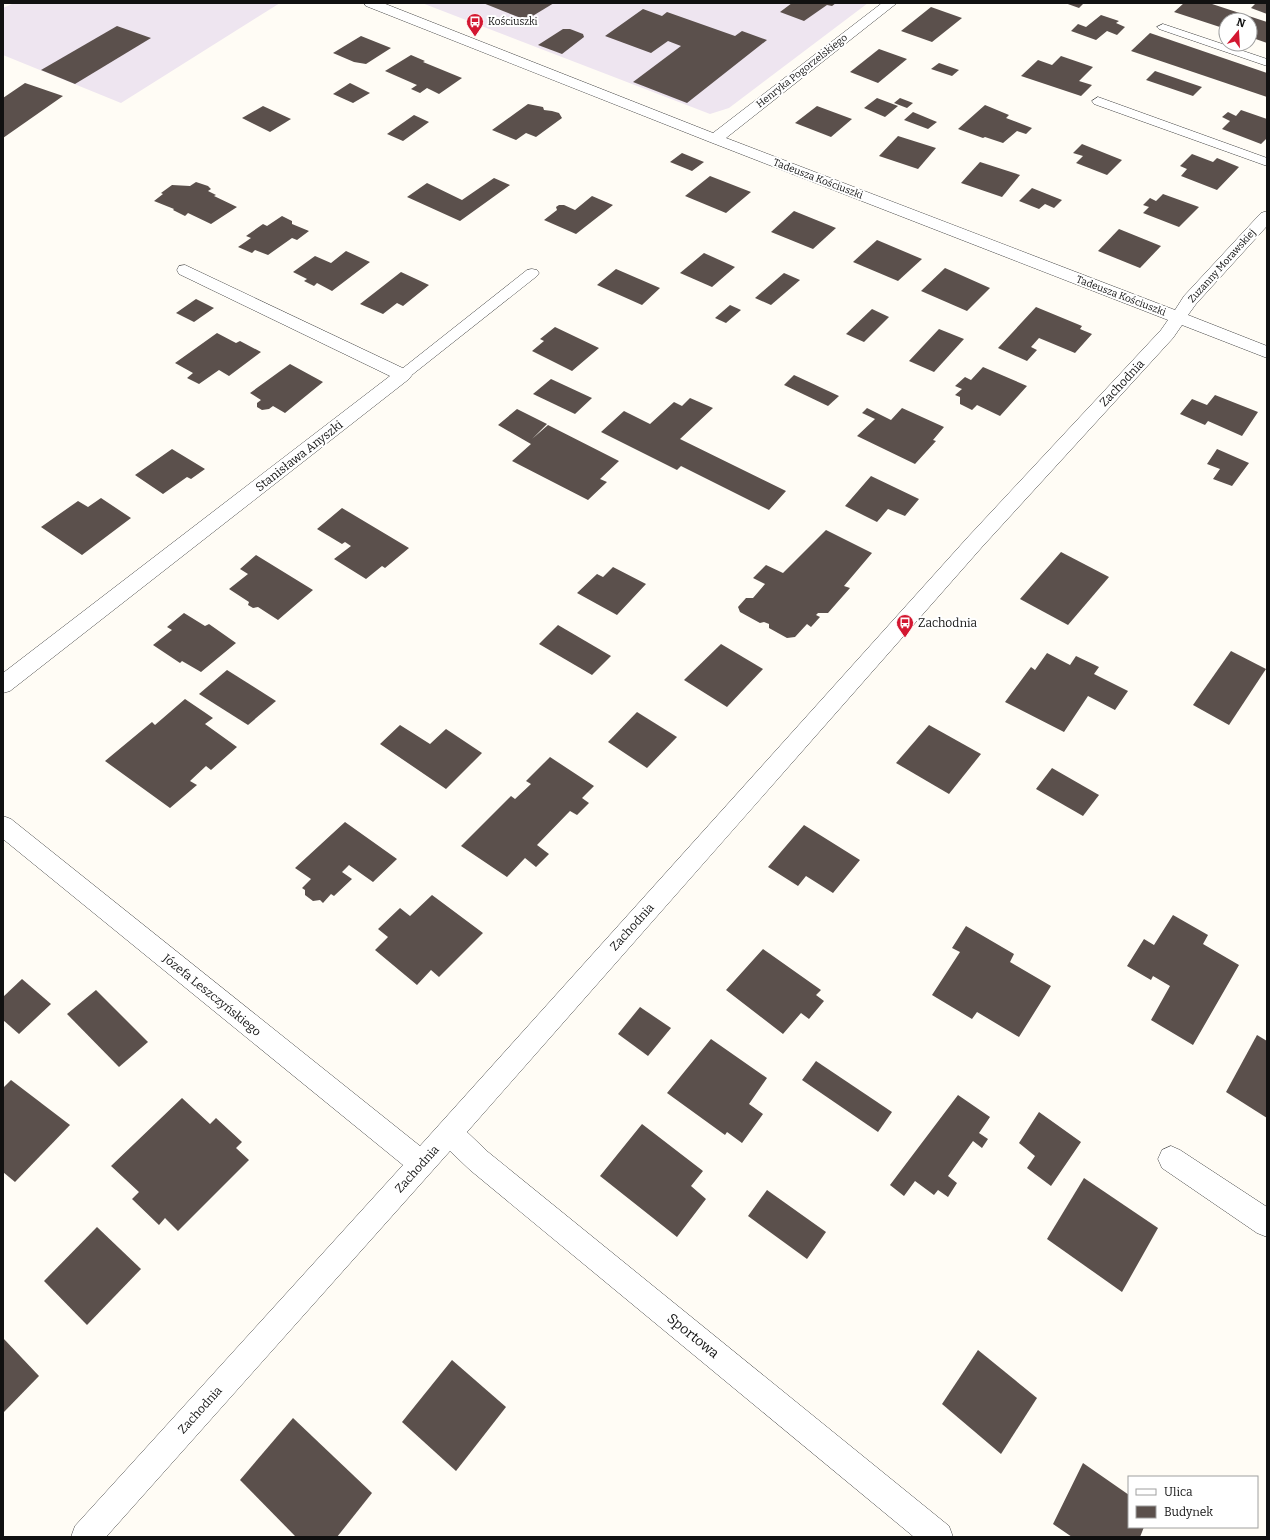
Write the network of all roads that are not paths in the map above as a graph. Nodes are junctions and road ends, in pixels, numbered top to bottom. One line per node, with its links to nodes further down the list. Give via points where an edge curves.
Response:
1 (371, 3): 6 (street, Tadeusza Kościuszki)
2 (890, 3): 6 (street, Henryka Pogorzelskiego)
3 (1163, 27): 4 (lane)
4 (1267, 63)
5 (1098, 101): 7 (lane)
6 (715, 139): 11 (street, Tadeusza Kościuszki)
7 (1267, 162)
8 (1267, 216): 11 (street, Zuzanny Morawskiej, via 1190,300)
9 (185, 270): 13 (street)
10 (532, 272): 13 (lane)
11 (1179, 318): 12 (street, Tadeusza Kościuszki); 16 (street, Zachodnia)
12 (1267, 352)
13 (403, 375): 14 (street, Stanisława Anyszki)
14 (3, 685)
15 (3, 826): 18 (street, Józefa Leszczyńskiego)
16 (449, 1133): 18 (street, Zachodnia); 21 (street, Sportowa)
17 (1171, 1159): 19 (street)
18 (422, 1164): 20 (street, Zachodnia)
19 (1267, 1223)
20 (86, 1537)
21 (938, 1537)

